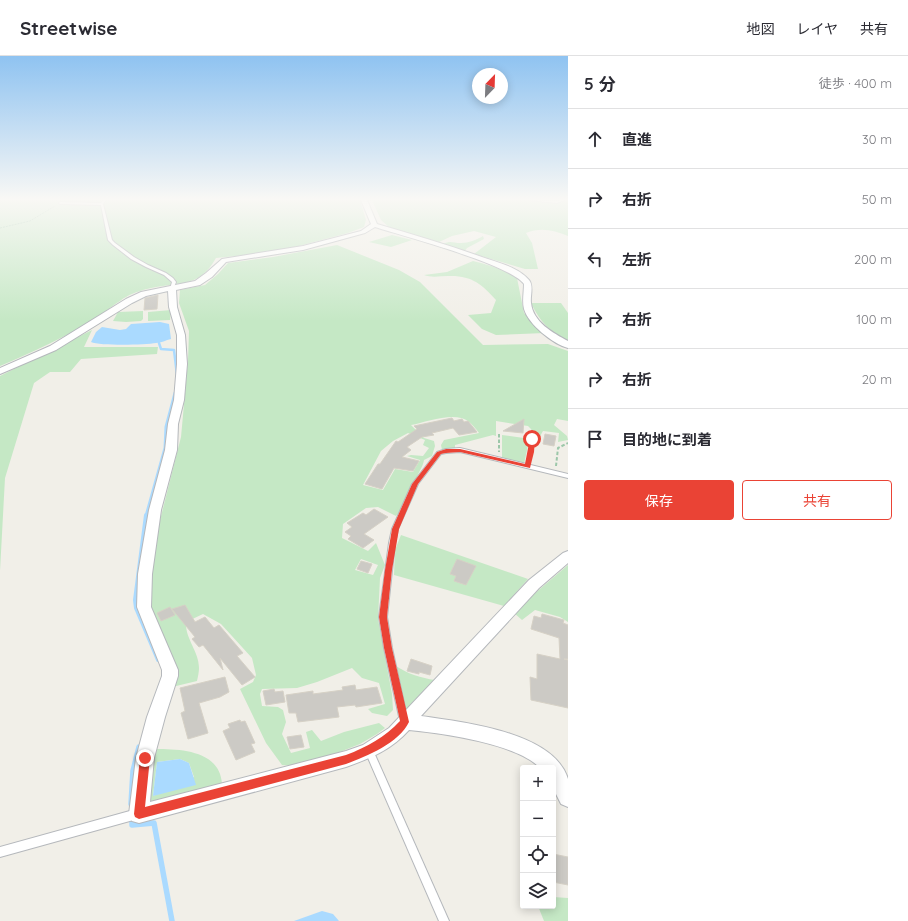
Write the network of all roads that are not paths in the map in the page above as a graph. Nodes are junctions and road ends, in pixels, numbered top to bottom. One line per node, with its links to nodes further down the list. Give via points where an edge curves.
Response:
1 (110, 240): 4 (lane, via 138,261 164,273 174,282)
2 (332, 240): 4 (street, via 303,248 224,260 204,279)
3 (424, 240): 5 (street, via 519,274 528,284 527,304 531,315 540,326)
4 (172, 289): 6 (street, via 144,294 128,301 73,337); 14 (street, via 173,307 181,335 181,385 171,450 154,517 145,574 144,606 170,670 170,676 145,758)
5 (568, 345)
6 (0, 371)
7 (568, 476): 9 (lane, via 460,450 439,453 415,484 396,529 383,617)
8 (568, 556): 9 (street, via 534,584)
9 (405, 722): 10 (street, via 395,733); 11 (street, via 434,725 517,743 542,757)
10 (369, 751): 14 (street); 16 (lane)
11 (549, 765)
12 (556, 776): 13 (street)
13 (568, 798)
14 (139, 814): 15 (lane)
15 (0, 852)
16 (444, 921)

